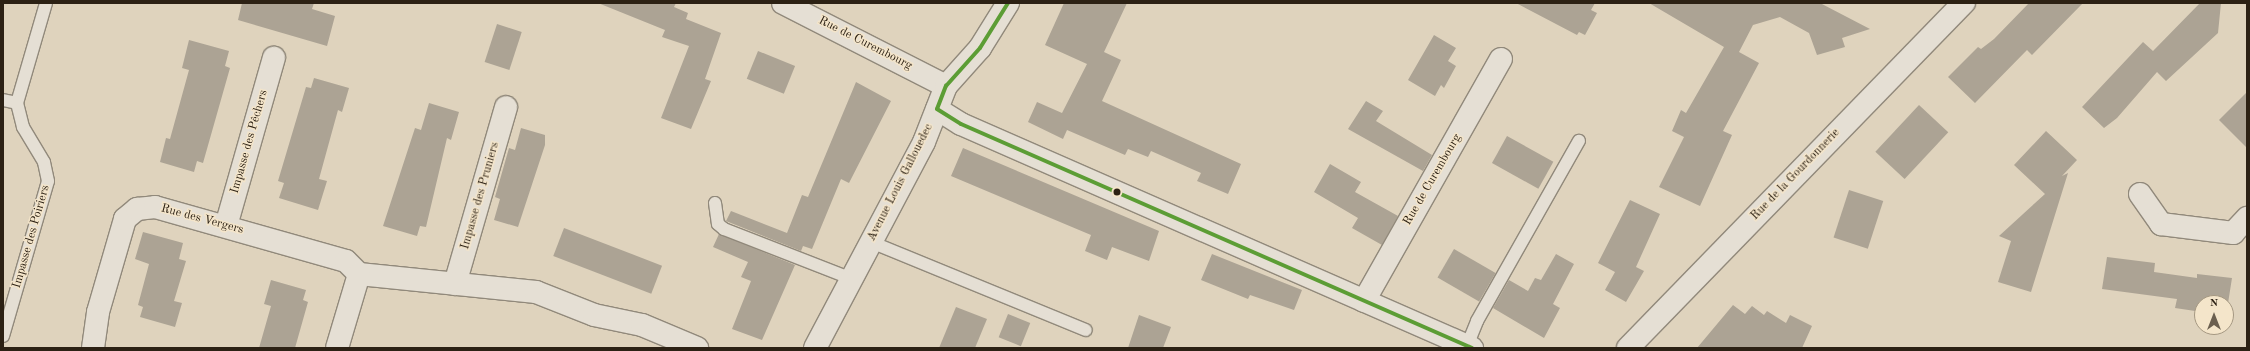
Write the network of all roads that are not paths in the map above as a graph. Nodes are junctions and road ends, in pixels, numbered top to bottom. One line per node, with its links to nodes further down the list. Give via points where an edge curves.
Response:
1 (46, 3): 9 (lane, Impasse des Poiriers)
2 (1008, 3): 7 (street, Avenue Louis Gallouedec, via 980,48)
3 (1964, 3): 29 (street, Rue de la Gourdonnerie)
4 (787, 4): 7 (street, Rue de Curembourg)
5 (274, 58): 15 (street, Impasse des Pêchers)
6 (1501, 59): 21 (street, Rue de Curembourg)
7 (946, 86): 11 (street, Avenue Louis Gallouedec)
8 (3, 100): 9 (lane)
9 (18, 103): 23 (lane, Impasse des Poiriers, via 23,127 44,162 48,181)
10 (506, 107): 20 (street, Impasse des Pruniers)
11 (937, 109): 17 (street, Avenue Louis Gallouedec, via 924,142); 21 (street, via 961,124)
12 (1579, 140): 24 (lane, via 1477,321)
13 (2140, 194): 16 (street, via 2161,224)
14 (715, 203): 19 (lane, via 718,224 724,229)
15 (226, 226): 18 (street, Rue des Vergers, via 346,261); 25 (street, Rue des Vergers, via 155,207 137,209 124,219 98,312)
16 (2242, 229)
17 (871, 242): 19 (street, Avenue Louis Gallouedec); 22 (lane)
18 (360, 274): 20 (street); 26 (street)
19 (852, 279): 28 (street, Avenue Louis Gallouedec)
20 (455, 284): 27 (street, via 536,292 594,315 642,325)
21 (1364, 301): 24 (street)
22 (1086, 330)
23 (3, 336)
24 (1470, 347)
25 (93, 348)
26 (337, 348)
27 (697, 348)
28 (815, 348)
29 (1628, 348)

